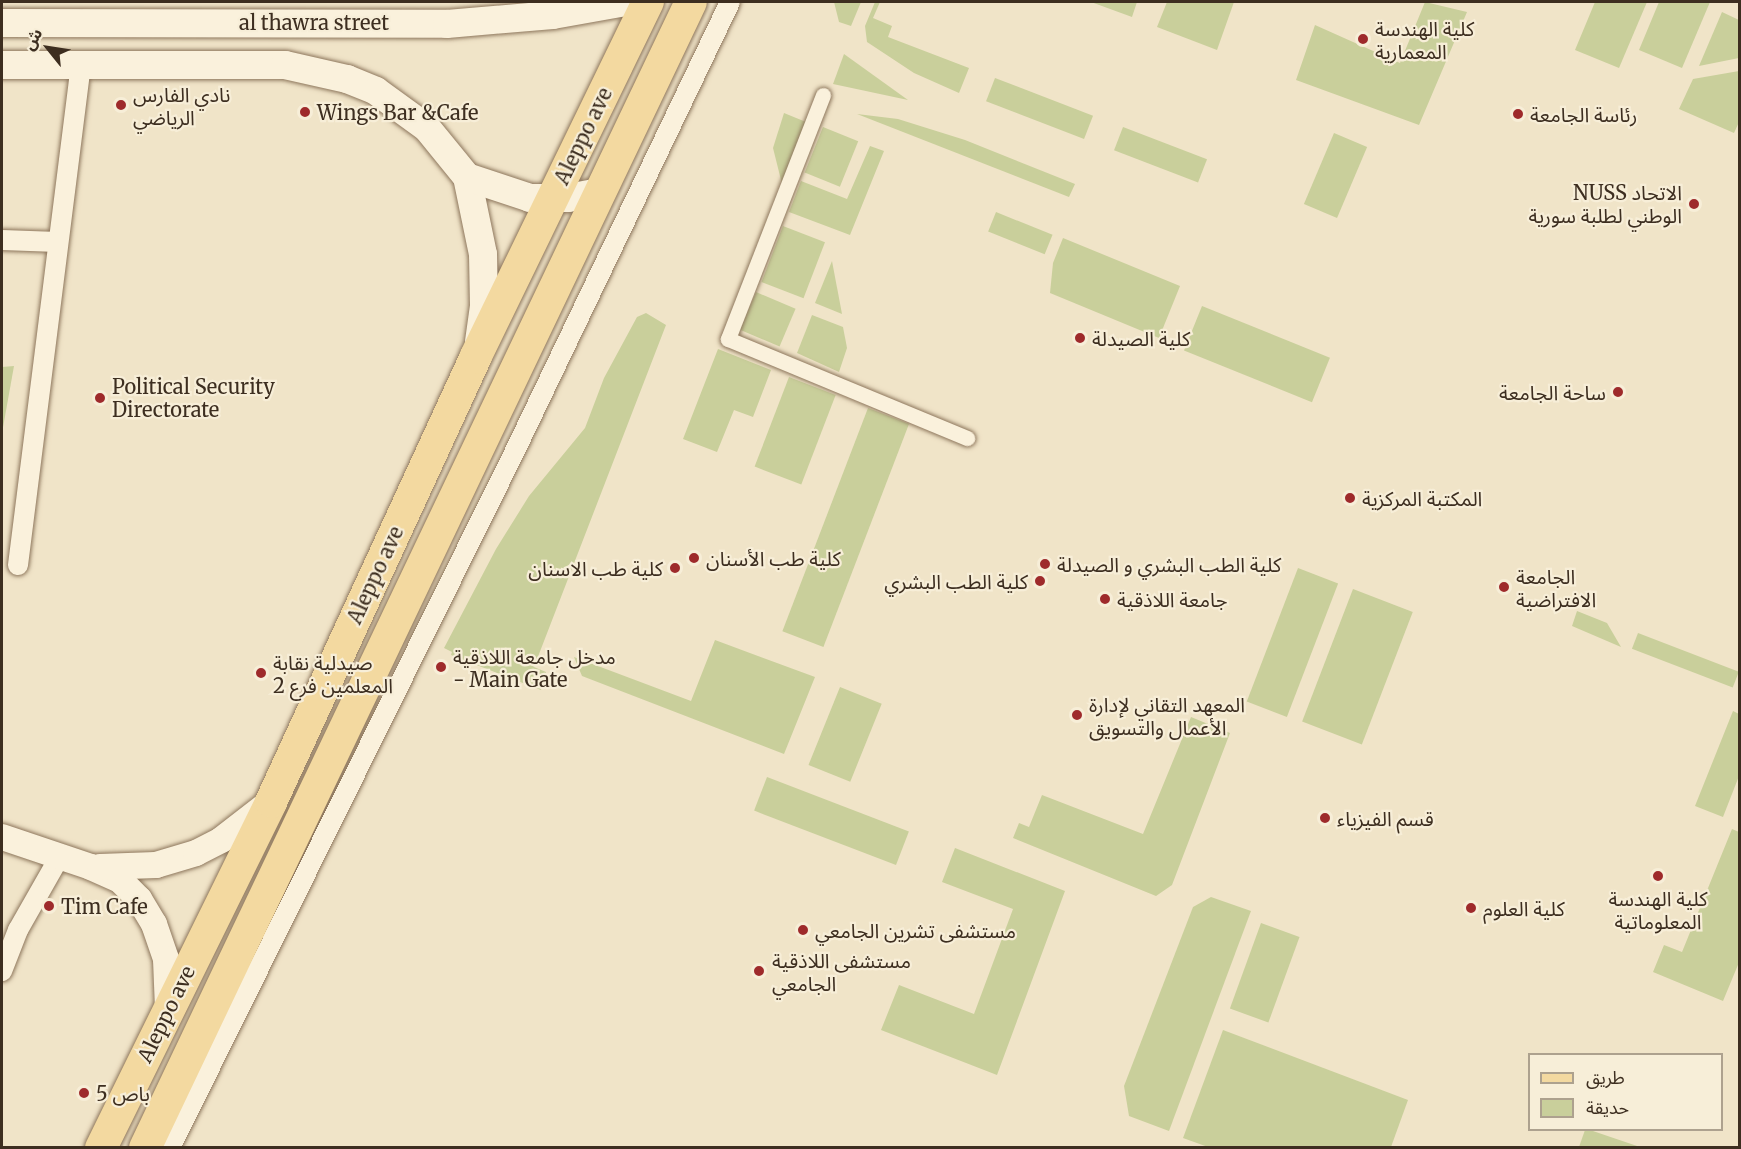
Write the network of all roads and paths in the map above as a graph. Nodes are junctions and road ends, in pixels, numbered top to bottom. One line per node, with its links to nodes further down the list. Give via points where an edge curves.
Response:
1 (626, 2): 6 (main road, al thawra street, via 553,15 447,24)
2 (648, 2): 13 (main road, Aleppo ave)
3 (691, 2): 12 (main road, Aleppo ave)
4 (730, 2): 27 (street, via 513,455)
5 (2, 23): 6 (main road, al thawra street)
6 (133, 23): 9 (main road, via 142,44)
7 (81, 64): 8 (main road); 9 (main road); 15 (street)
8 (2, 65)
9 (136, 65): 11 (main road, via 285,65 347,79 391,100 427,128)
10 (823, 95): 17 (street, via 728,339)
11 (467, 177): 13 (main road, via 509,194); 16 (main road, via 480,228 485,280)
12 (599, 192): 13 (main road); 26 (main road, Aleppo ave)
13 (553, 199): 16 (main road, Aleppo ave)
14 (2, 240): 15 (street)
15 (58, 242): 18 (street)
16 (476, 358): 19 (main road, Aleppo ave)
17 (967, 438)
18 (18, 565)
19 (271, 802): 22 (street, via 221,840 196,853 130,869); 24 (main road, Aleppo ave)
20 (2, 837): 21 (street)
21 (60, 856): 22 (street); 23 (street, via 18,930)
22 (91, 867): 24 (street, via 120,880 139,899 154,924 166,959)
23 (2, 971)
24 (168, 1008): 25 (main road, Aleppo ave)
25 (101, 1148)
26 (145, 1148)
27 (170, 1148)

